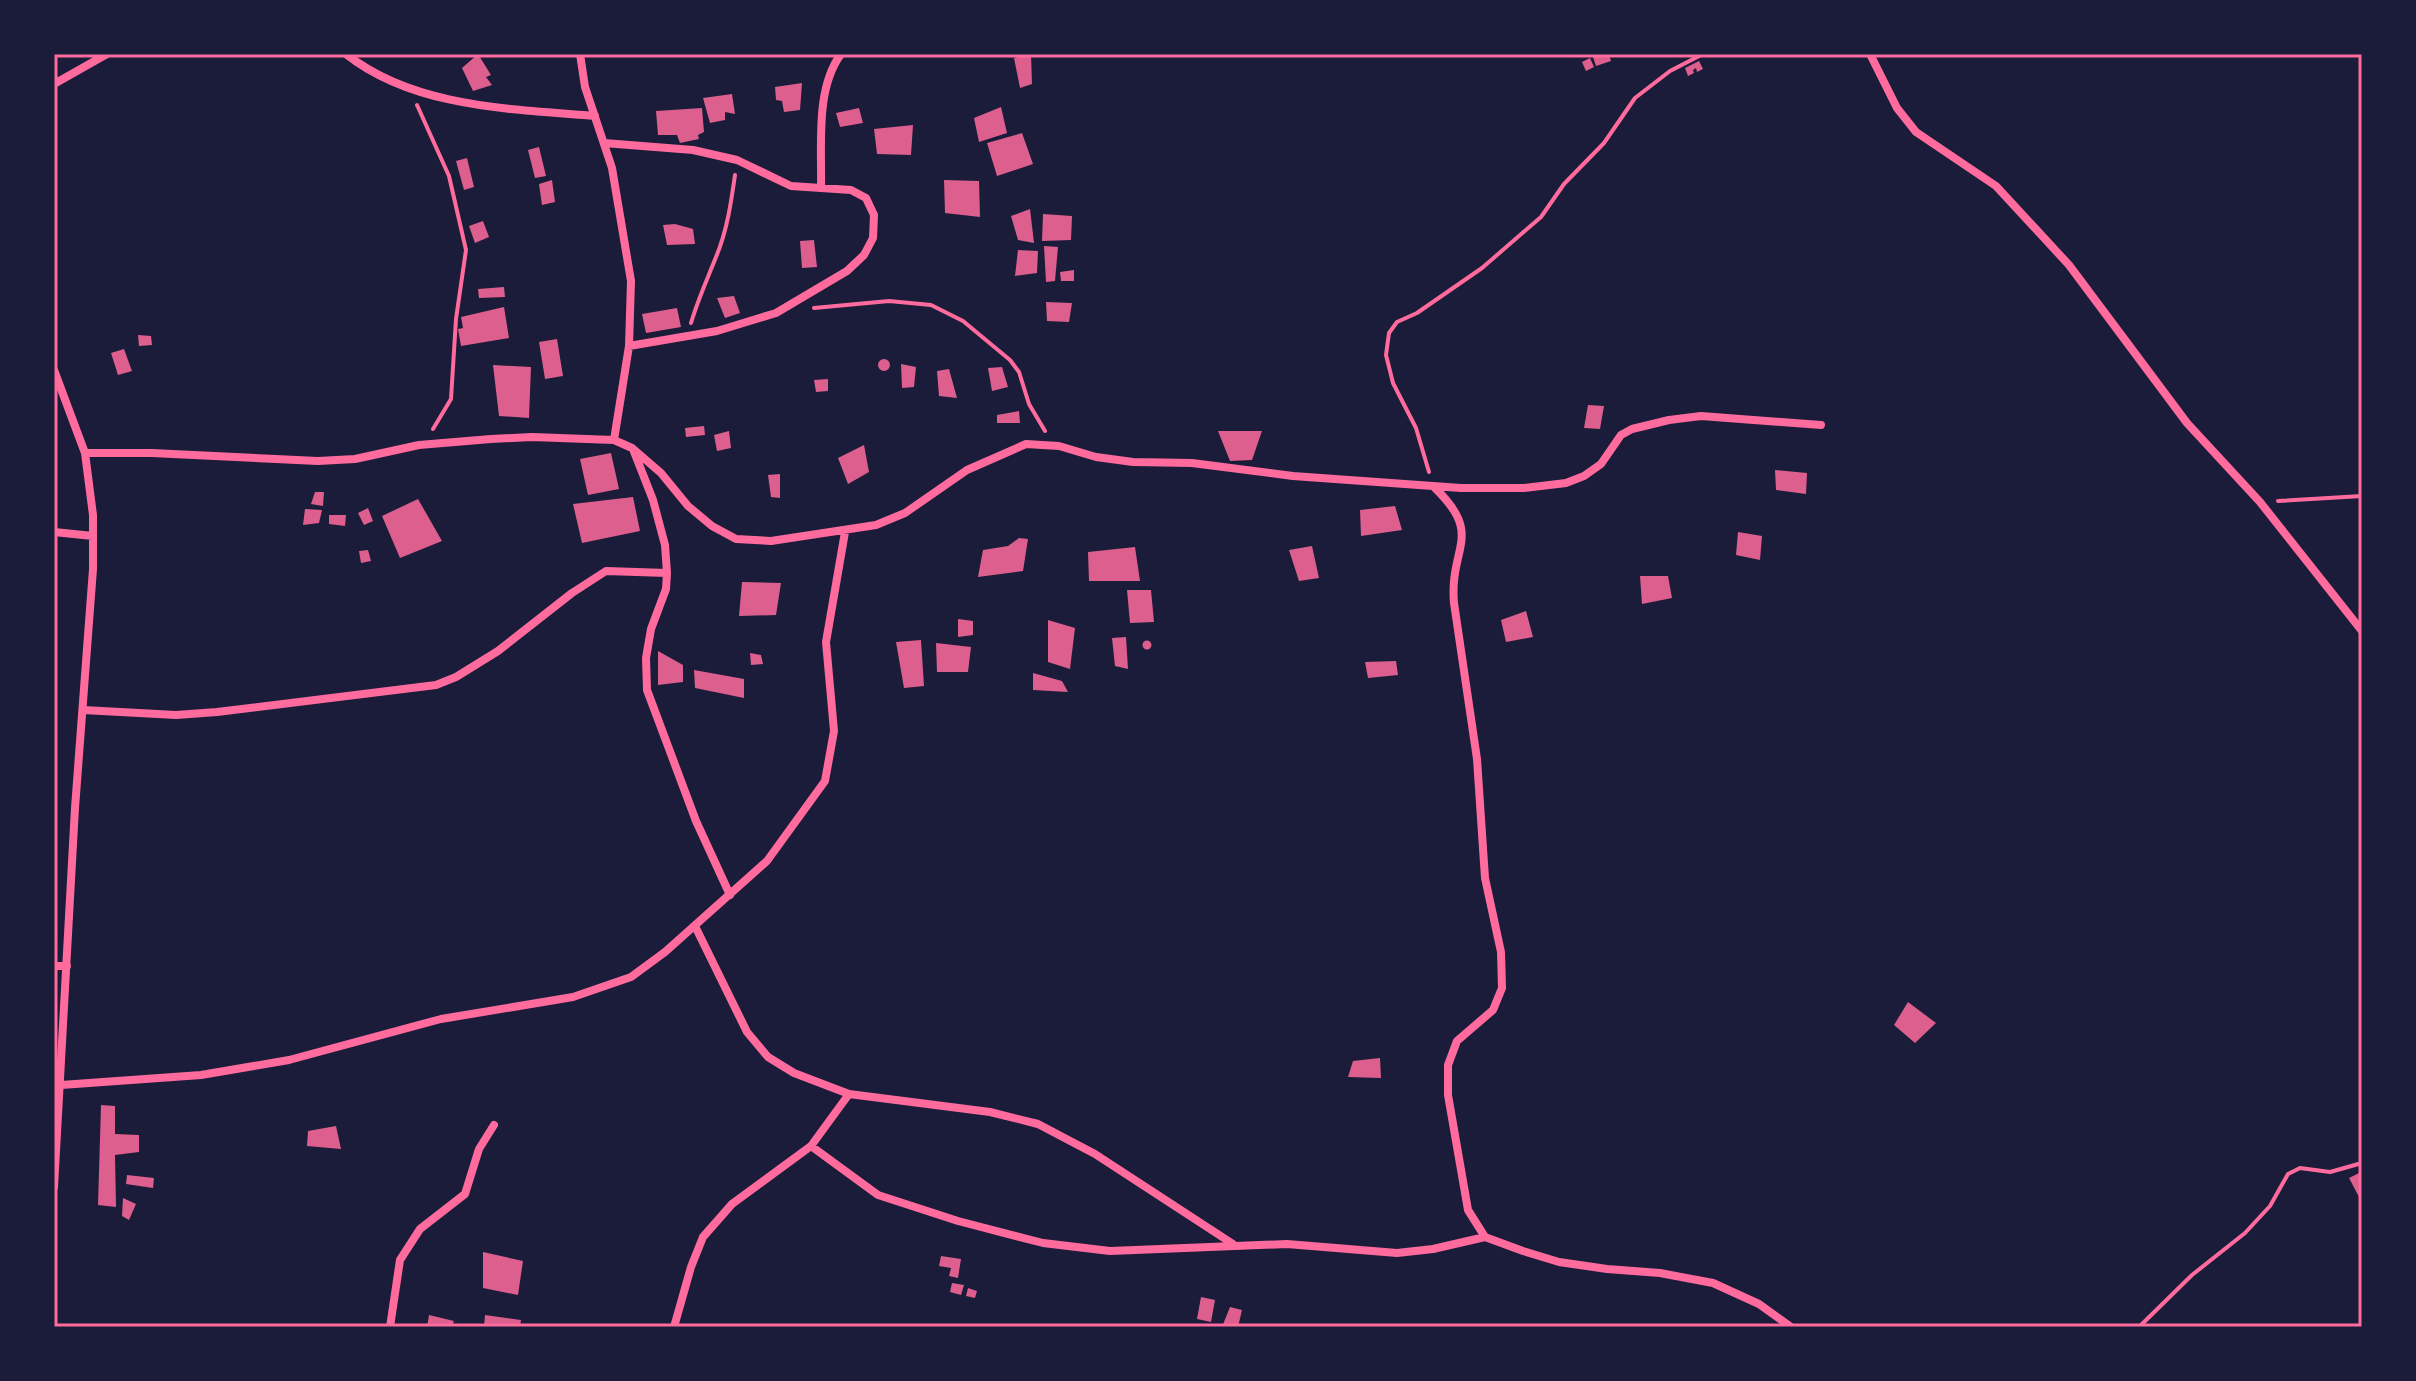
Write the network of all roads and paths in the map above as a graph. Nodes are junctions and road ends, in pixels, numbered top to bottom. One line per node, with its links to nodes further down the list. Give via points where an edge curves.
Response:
1 (107, 54): 7 (street)
2 (346, 54): 8 (street)
3 (580, 54): 9 (street)
4 (841, 54): 12 (street, via 824,99)
5 (1703, 54): 25 (path, via 1635,98 1541,217 1482,268 1397,322 1389,333 1386,355 1393,383 1416,428)
6 (1870, 54): 27 (street, via 1897,108 1916,132 1996,186 2069,265 2187,423)
7 (54, 84)
8 (409, 88): 9 (street, via 500,108); 21 (path, via 449,176 466,250 451,399)
9 (595, 116): 10 (street)
10 (604, 143): 11 (street, via 693,150); 15 (street, via 631,281)
11 (737, 160): 12 (street, via 791,186); 14 (path, via 724,234)
12 (821, 188): 14 (street, via 851,190 866,198 874,215 873,238 864,255 847,271 776,313)
13 (806, 309): 22 (path, via 889,301 931,305 963,321 1010,360 1042,428)
14 (687, 337): 15 (street)
15 (629, 346): 20 (street)
16 (54, 370): 17 (street)
17 (66, 396): 18 (street); 24 (street)
18 (54, 397)
19 (1821, 425): 25 (street, via 1701,416 1669,420 1621,435 1601,464 1566,483 1524,488)
20 (614, 440): 21 (street, via 532,437); 23 (street)
21 (419, 445): 24 (street, via 318,461)
22 (1059, 446): 25 (street, via 1133,462); 29 (street, via 1026,444 967,470 905,513)
23 (632, 448): 29 (street, via 688,506 736,539 771,541); 31 (street, via 653,500)
24 (85, 453): 30 (street)
25 (1433, 486): 44 (street, via 1452,504 1462,525 1452,581 1477,759 1485,878 1501,952 1502,988 1493,1010 1457,1041 1448,1065 1448,1095 1468,1210)
26 (2362, 496): 27 (path)
27 (2260, 502): 32 (street)
28 (54, 532): 30 (street)
29 (845, 532): 34 (street, via 826,642 834,731 825,781 767,861)
30 (93, 536): 33 (street)
31 (667, 573): 33 (street, via 606,571 498,651 436,685 190,714); 34 (street, via 648,643 647,690)
32 (2362, 631)
33 (83, 710): 37 (street)
34 (730, 895): 35 (street)
35 (695, 926): 38 (street, via 631,977 573,997 441,1019 289,1060); 39 (street, via 747,1032 768,1057)
36 (54, 966): 37 (street)
37 (67, 966): 38 (street)
38 (61, 1085): 43 (street)
39 (849, 1094): 41 (street); 45 (street, via 990,1112 1038,1124 1095,1154)
40 (494, 1125): 46 (street, via 479,1149 465,1194 420,1229 400,1260)
41 (811, 1146): 45 (street, via 878,1195 1043,1243 1110,1251); 47 (street, via 732,1204 703,1237)
42 (2362, 1163): 49 (path, via 2330,1172 2300,1168 2288,1174 2270,1206 2245,1233)
43 (54, 1187)
44 (1485, 1237): 45 (street, via 1397,1253); 48 (street, via 1559,1262 1713,1283 1759,1304)
45 (1234, 1245)
46 (390, 1327)
47 (674, 1327)
48 (1791, 1327)
49 (2139, 1327)

